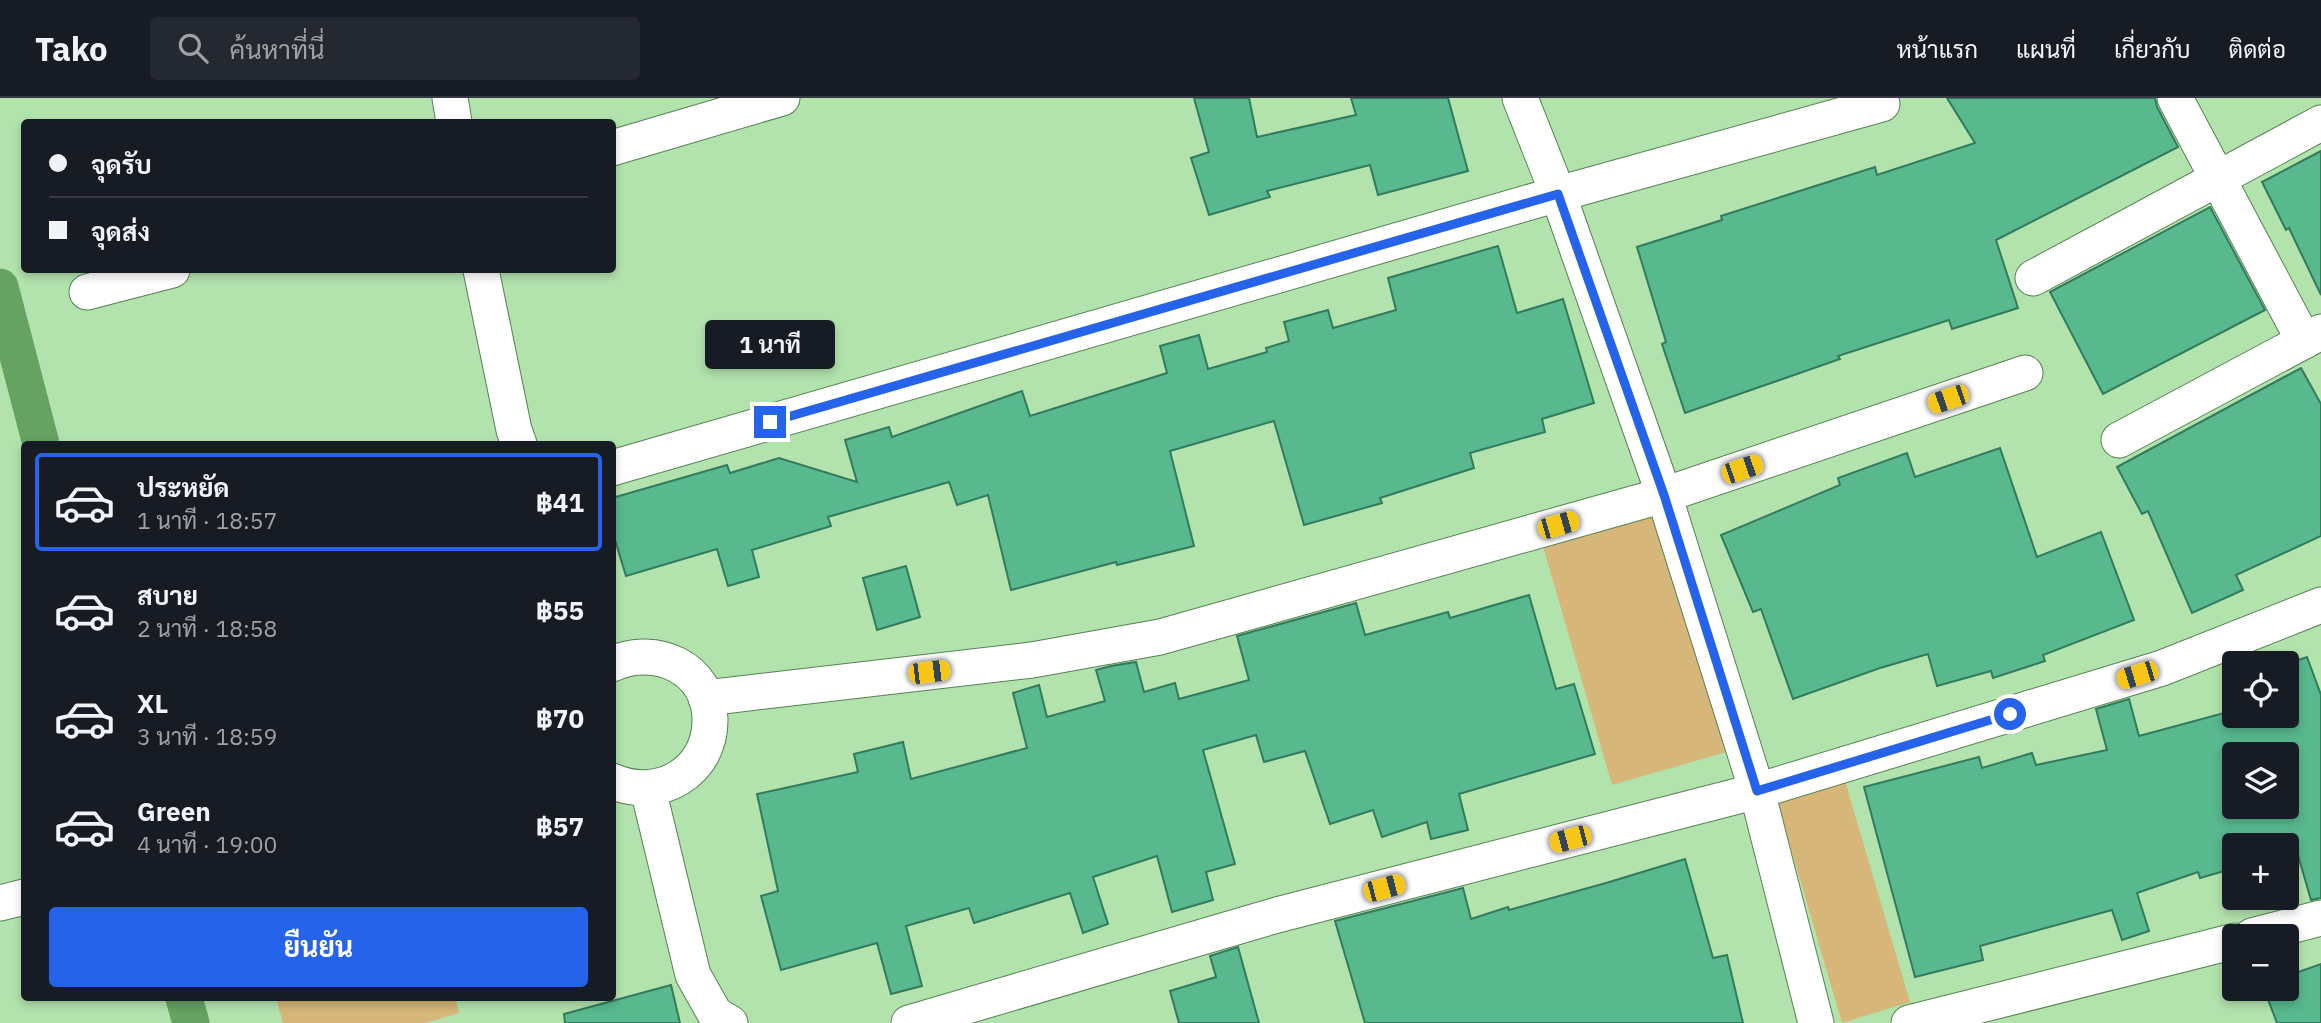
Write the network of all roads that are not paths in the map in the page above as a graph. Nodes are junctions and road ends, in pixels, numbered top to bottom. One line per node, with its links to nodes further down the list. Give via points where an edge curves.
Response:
1 (450, 98): 6 (street)
2 (782, 98): 8 (street)
3 (1520, 98): 10 (street)
4 (2175, 98): 9 (street)
5 (1882, 104): 10 (street)
6 (454, 119)
7 (2321, 123): 9 (street)
8 (616, 147)
9 (2218, 178): 13 (street); 15 (street)
10 (1558, 194): 19 (street); 20 (street)
11 (160, 273): 14 (street)
12 (482, 273): 18 (street)
13 (2033, 278)
14 (87, 292)
15 (2312, 337): 17 (street)
16 (2025, 373): 20 (street)
17 (2119, 440)
18 (518, 441)
19 (616, 467)
20 (1664, 495): 23 (street, via 1160,637 1032,660); 26 (street)
21 (2321, 606): 26 (street, via 2162,667)
22 (616, 662): 23 (street, via 645,655 665,659 682,667)
23 (706, 698): 25 (street, via 710,718 699,758 668,784)
24 (616, 783): 25 (street)
25 (648, 789): 32 (street, via 694,975 715,1014)
26 (1757, 791): 33 (street, via 1277,915); 34 (street)
27 (21, 898): 28 (street)
28 (0, 903)
29 (2321, 918): 30 (street)
30 (2298, 924)
31 (2222, 944): 35 (street)
32 (730, 1023)
33 (909, 1023)
34 (1816, 1023)
35 (1909, 1023)

